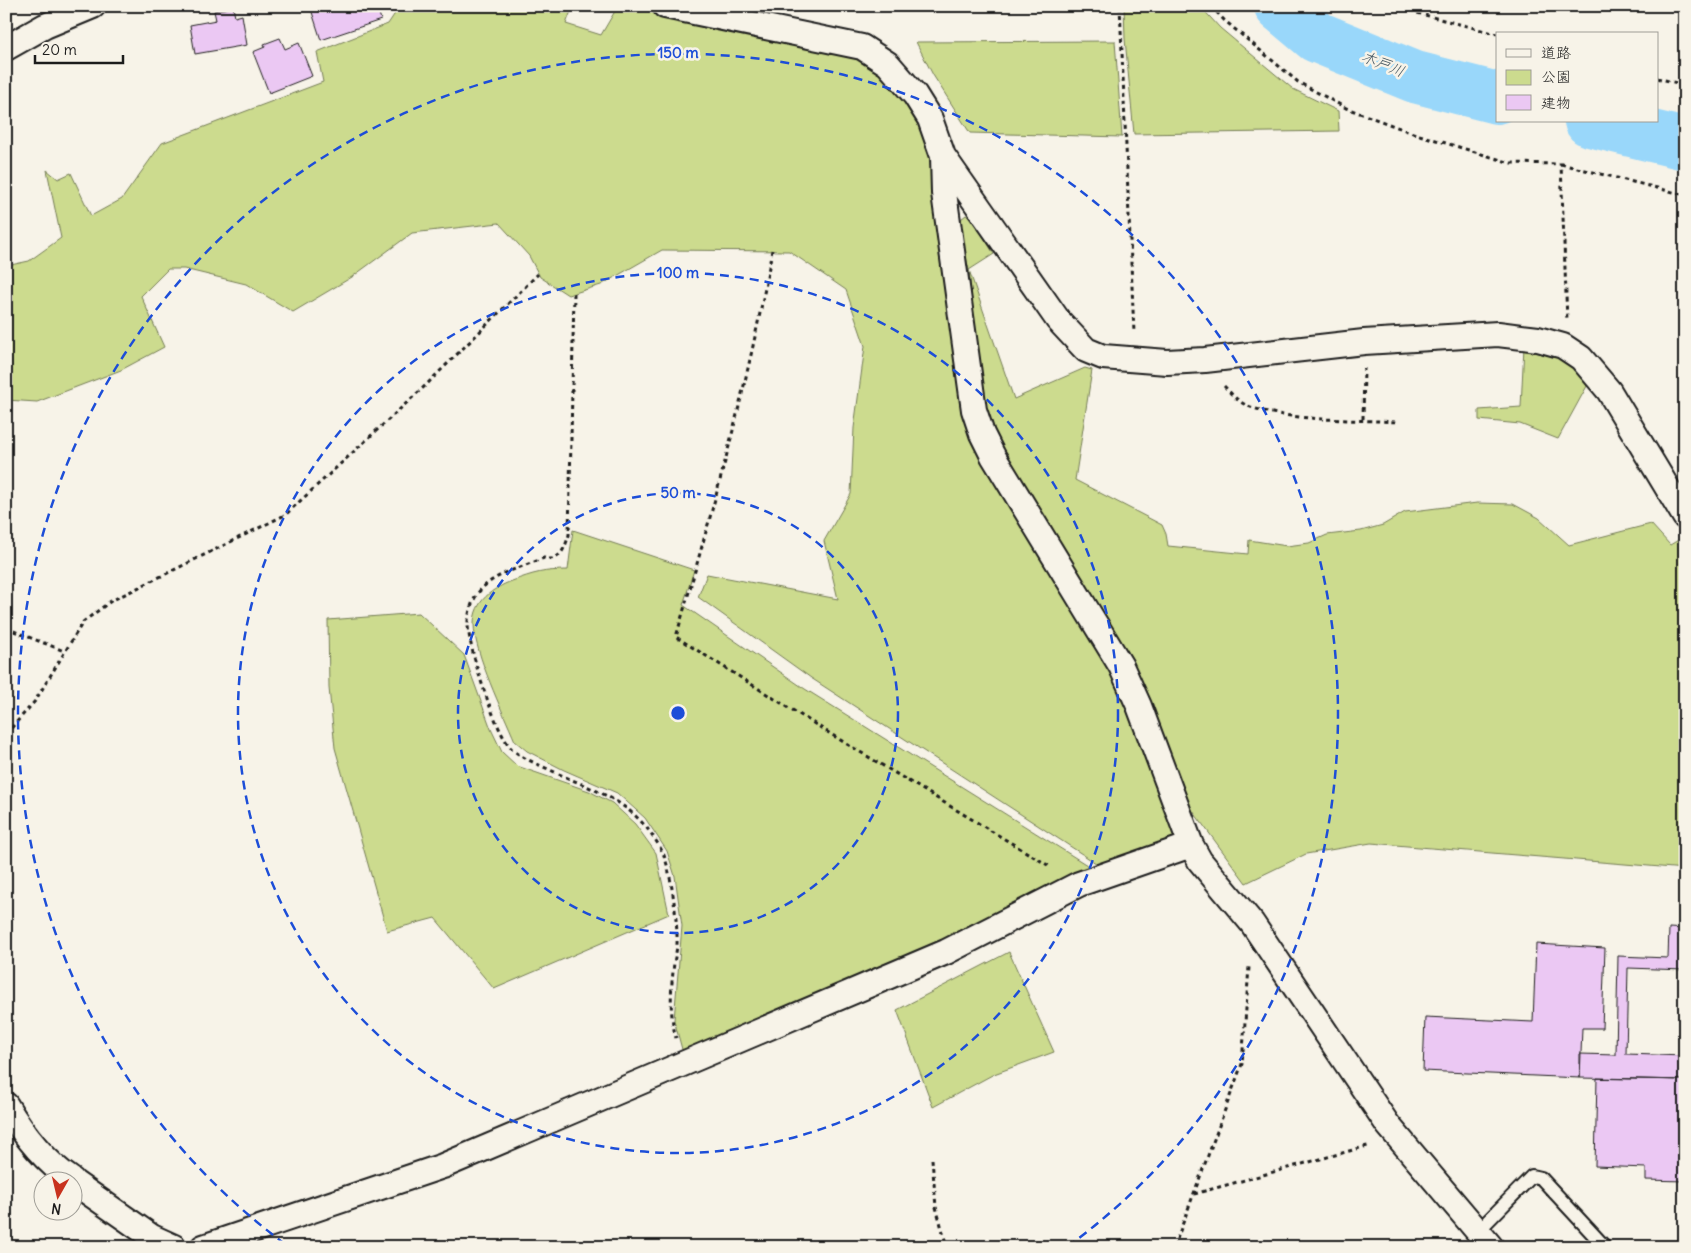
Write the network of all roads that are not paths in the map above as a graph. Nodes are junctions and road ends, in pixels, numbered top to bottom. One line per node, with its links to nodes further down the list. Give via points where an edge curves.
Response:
1 (93, 6): 3 (street)
2 (665, 6): 4 (street, via 862,47 888,64 915,95 930,119)
3 (6, 48)
4 (943, 156): 5 (street, via 1025,274 1073,338 1086,350 1103,357 1135,361 1205,360 1364,342 1498,334 1538,339 1563,346 1581,358 1609,391); 6 (street, via 944,193 964,344 974,410 982,434 1121,666)
5 (1685, 517)
6 (1191, 845): 10 (street, via 1200,861 1252,923 1395,1134); 12 (street, via 1079,884 946,952 443,1166)
7 (6, 1105): 8 (street, via 21,1130)
8 (56, 1170)
9 (82, 1188): 11 (street, via 152,1237)
10 (1477, 1236): 13 (lane, via 1532,1176 1541,1178)
11 (174, 1247)
12 (203, 1247)
13 (1605, 1247)

